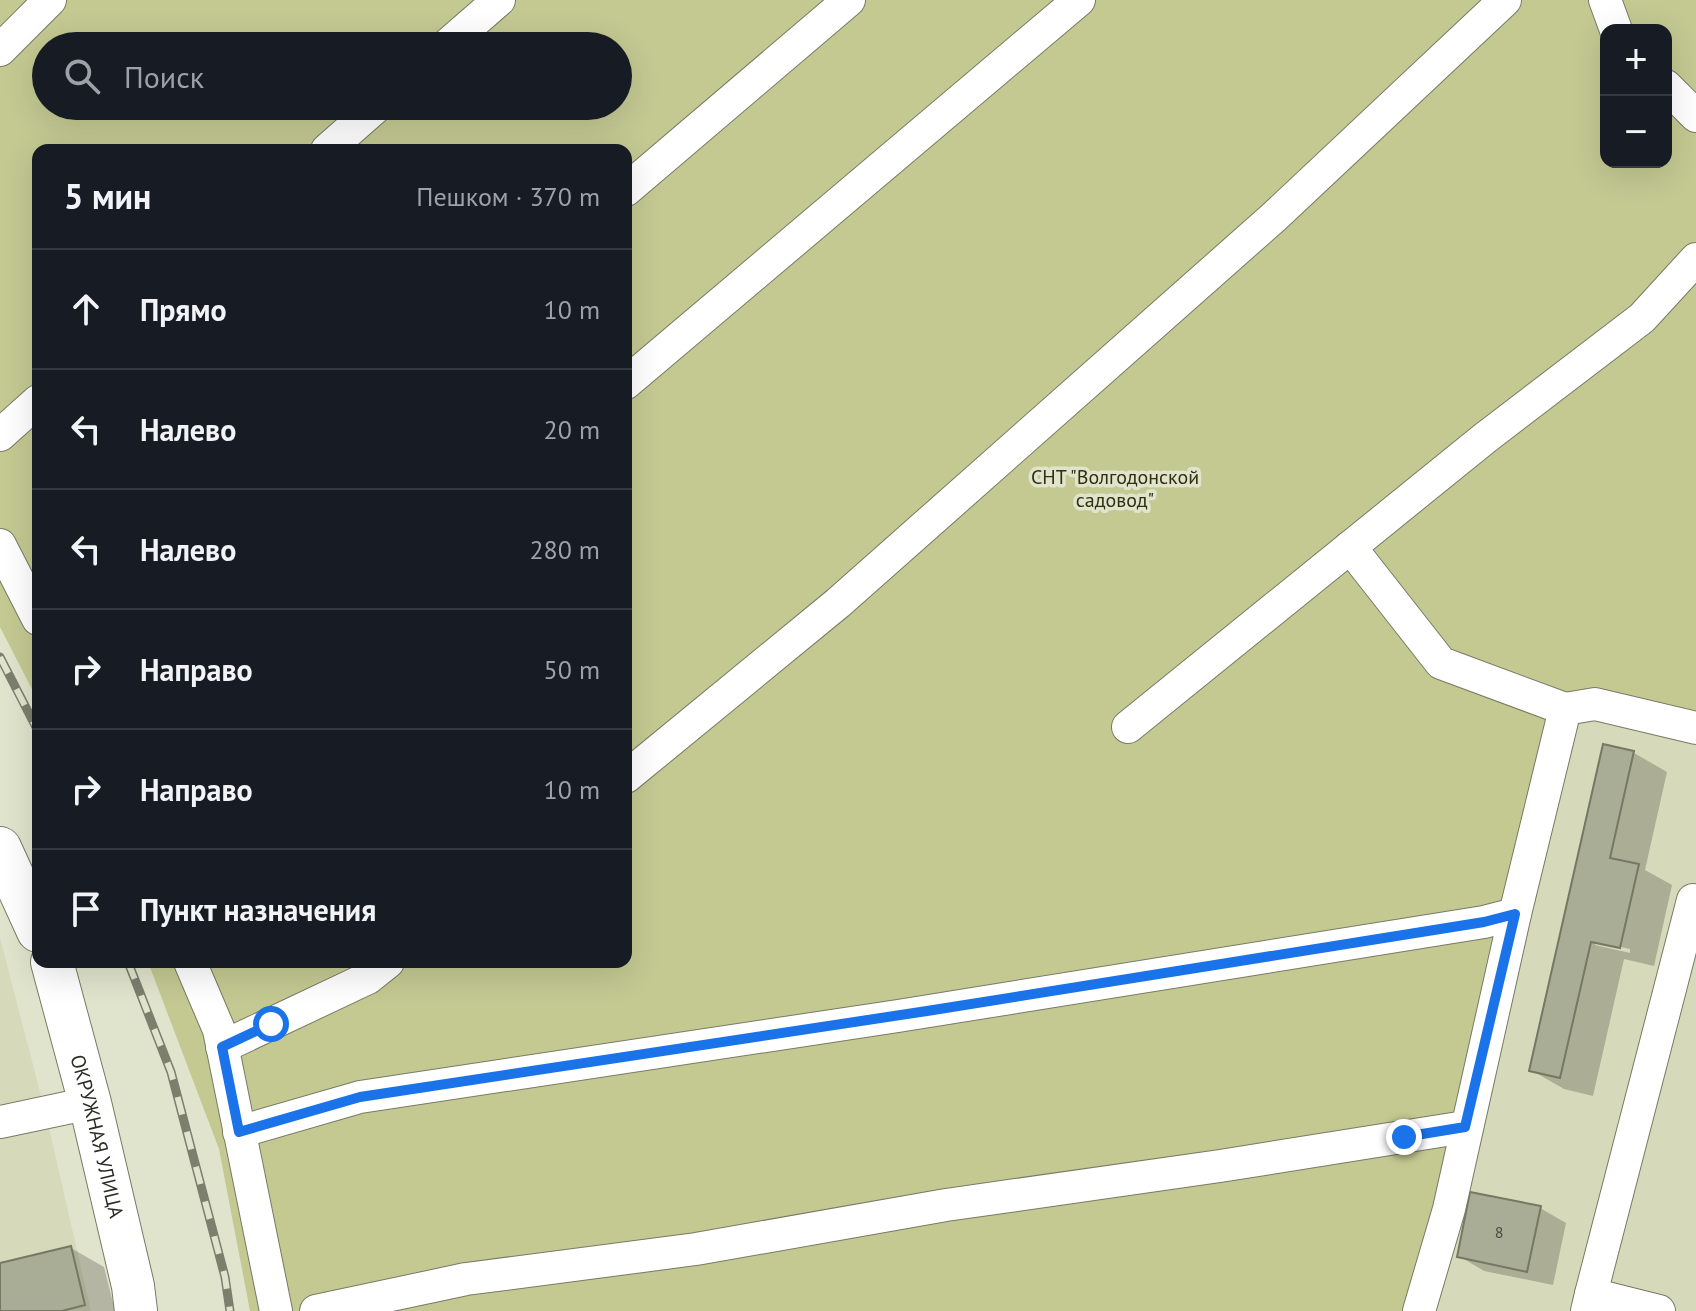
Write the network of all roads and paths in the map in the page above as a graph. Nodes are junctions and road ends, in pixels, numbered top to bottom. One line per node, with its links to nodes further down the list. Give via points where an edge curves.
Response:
1 (50, 0): 9 (lane)
2 (499, 0): 8 (lane)
3 (849, 0): 14 (lane)
4 (1079, 0): 16 (lane)
5 (1505, 0): 25 (lane, via 1274,217 862,582)
6 (1605, 0): 7 (lane)
7 (1614, 24)
8 (462, 32)
9 (0, 50)
10 (1672, 92): 11 (lane)
11 (1696, 116)
12 (361, 120): 13 (lane)
13 (334, 144)
14 (632, 185)
15 (1696, 259): 20 (lane, via 1642,318)
16 (632, 378)
17 (32, 406): 18 (lane)
18 (0, 435)
19 (0, 545): 21 (lane)
20 (1350, 547): 22 (lane, via 1441,663); 23 (lane)
21 (32, 607)
22 (1565, 709): 24 (lane, via 1595,704); 28 (lane)
23 (1128, 727)
24 (1696, 728)
25 (632, 772)
26 (0, 848): 29 (main road)
27 (1696, 901): 38 (lane)
28 (1515, 914): 36 (lane); 37 (lane, via 913,1014 360,1097)
29 (32, 918)
30 (54, 968): 34 (main road, ОКРУЖНАЯ УЛИЦА)
31 (193, 968): 33 (lane)
32 (380, 968): 33 (lane)
33 (222, 1047): 37 (lane)
34 (90, 1103): 35 (lane); 39 (main road, ОКРУЖНАЯ УЛИЦА)
35 (0, 1122)
36 (1465, 1127): 41 (lane, via 946,1205 696,1249 466,1279); 42 (lane, via 1449,1209)
37 (239, 1132): 40 (lane)
38 (1589, 1302): 43 (lane)
39 (136, 1311)
40 (276, 1311)
41 (316, 1311)
42 (1419, 1311)
43 (1659, 1311)

